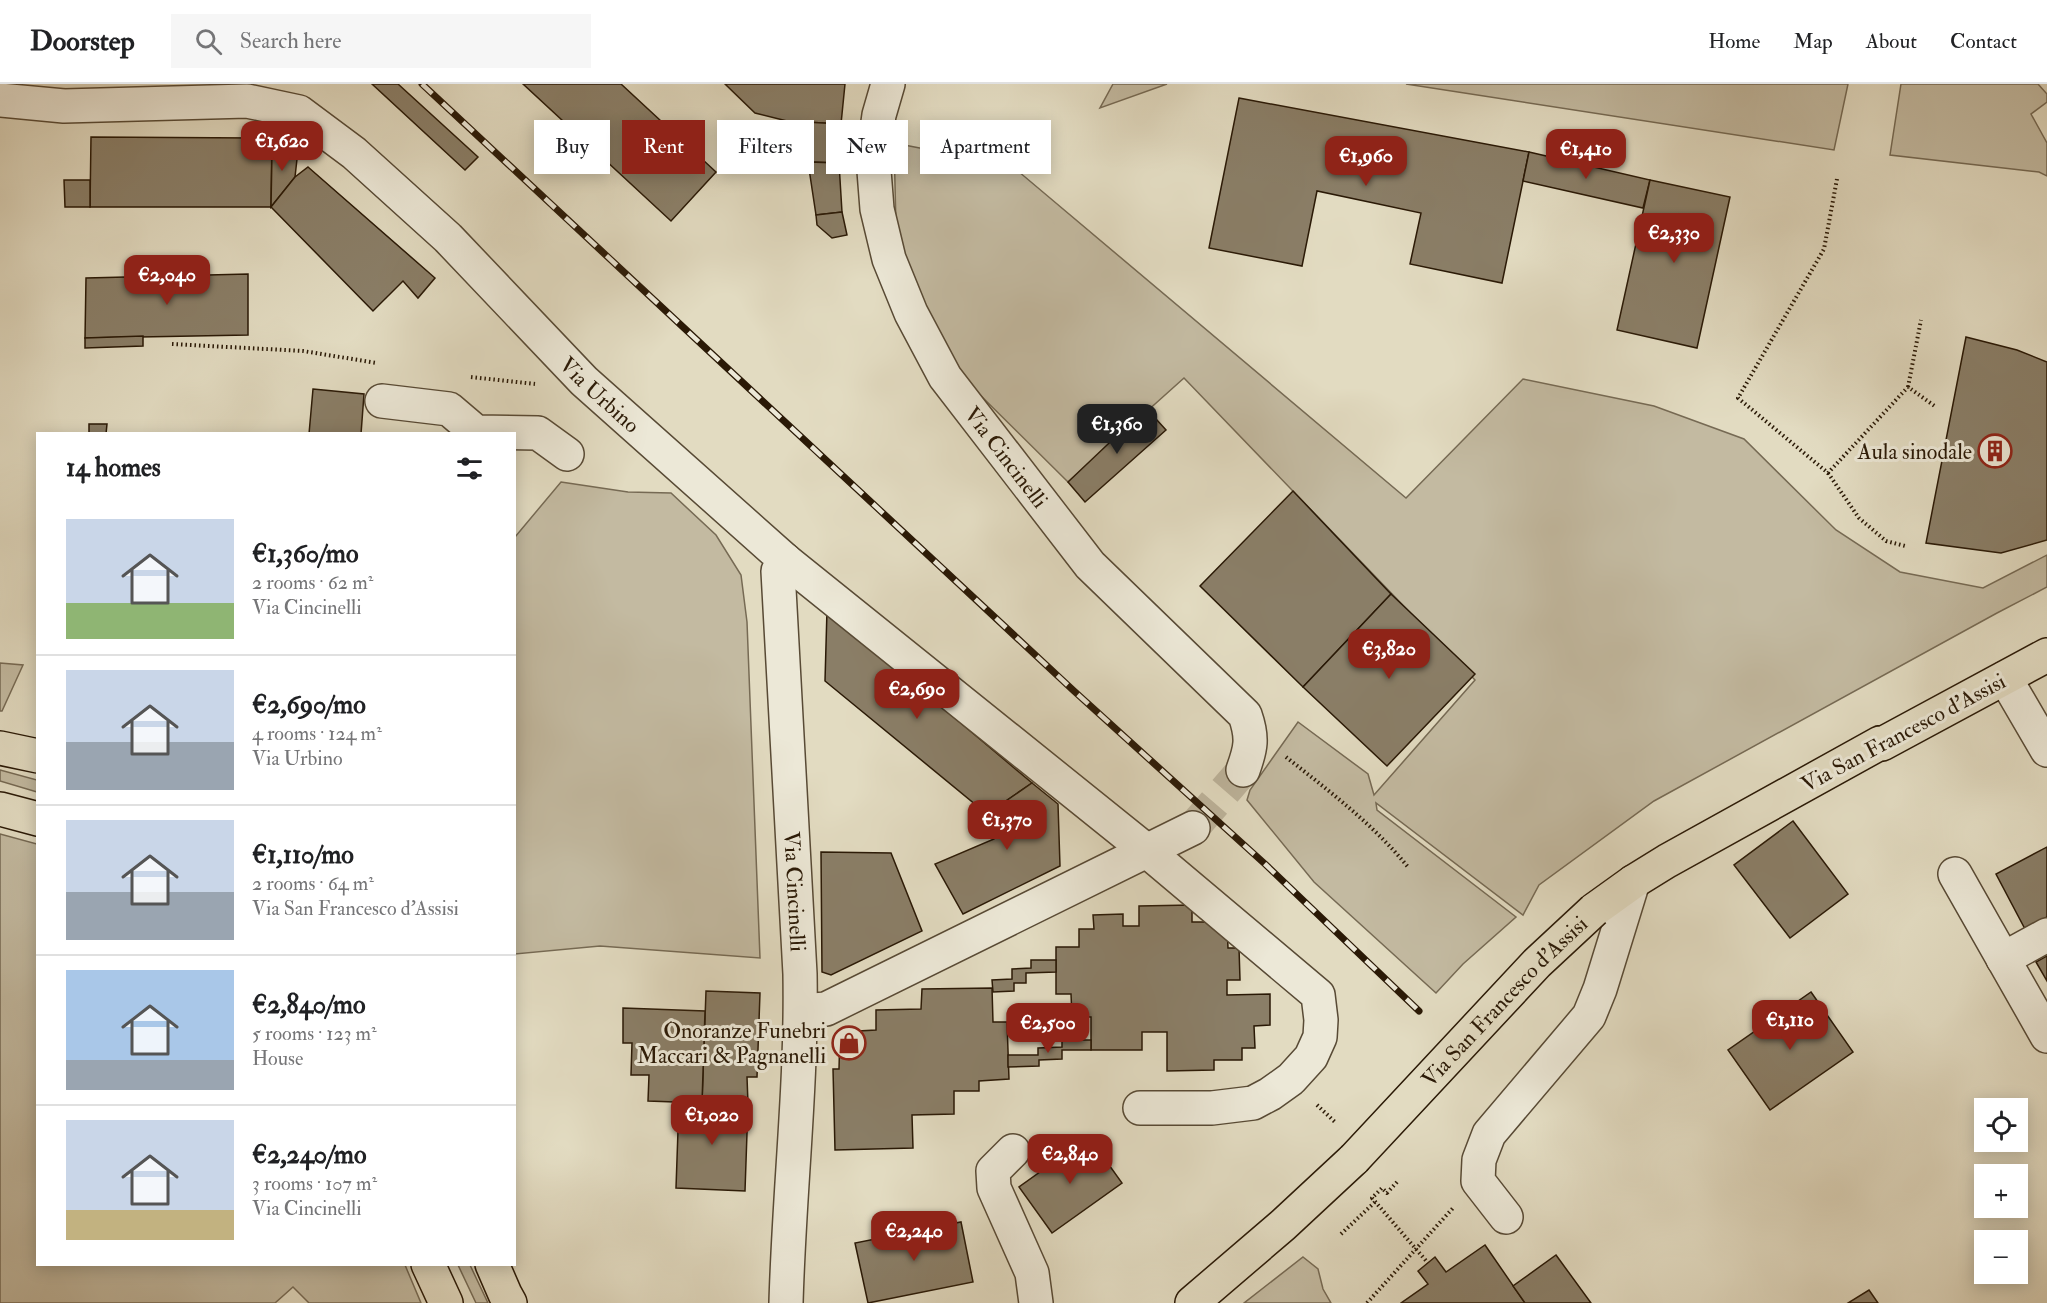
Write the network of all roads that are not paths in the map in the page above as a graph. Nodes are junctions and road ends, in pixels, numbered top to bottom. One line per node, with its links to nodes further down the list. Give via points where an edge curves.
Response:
1 (888, 84): 14 (street, Via Cincinelli, via 873,158 877,209 889,259 911,313 945,377 1090,565 1245,715 1251,731)
2 (173, 93): 3 (street, Via Urbino, via 64,106); 8 (street, Via Urbino, via 248,101 299,112 345,146 448,238 584,381)
3 (0, 100)
4 (382, 400): 5 (street, via 449,409)
5 (476, 432)
6 (516, 433): 7 (street, via 538,433)
7 (567, 454)
8 (785, 560): 18 (street, Via Urbino); 23 (street, Via Cincinelli, via 778,571)
9 (2047, 655): 10 (main road, Via San Francesco d'Assisi)
10 (2005, 678): 12 (street); 20 (main road, Via San Francesco d'Assisi, via 1870,748)
11 (0, 748): 13 (main road)
12 (2047, 750)
13 (36, 756)
14 (1247, 759)
15 (0, 809): 16 (main road)
16 (36, 818)
17 (1193, 828): 18 (street)
18 (1147, 851): 23 (street, via 826,1009); 25 (street, Via Urbino, via 1318,995 1321,1020 1320,1037 1311,1057 1270,1094 1253,1102 1212,1108)
19 (1955, 874): 22 (street)
20 (1633, 882): 27 (street, via 1589,1016 1489,1134 1479,1160 1478,1181); 36 (main road, Via San Francesco d'Assisi, bridge, via 1594,910 1537,963 1354,1160)
21 (2047, 935): 22 (street)
22 (2003, 959): 24 (street)
23 (801, 1011): 28 (street, Via Cincinelli)
24 (2047, 1036)
25 (1140, 1108)
26 (1013, 1151): 35 (street, via 993,1171 994,1188 1032,1273)
27 (1506, 1217)
28 (787, 1240): 33 (street, Via Cincinelli); 34 (street, Via Cincinelli)
29 (429, 1266): 31 (main road)
30 (493, 1266): 32 (main road)
31 (446, 1303)
32 (510, 1303)
33 (767, 1303)
34 (786, 1303)
35 (1036, 1303)
36 (1192, 1303)

